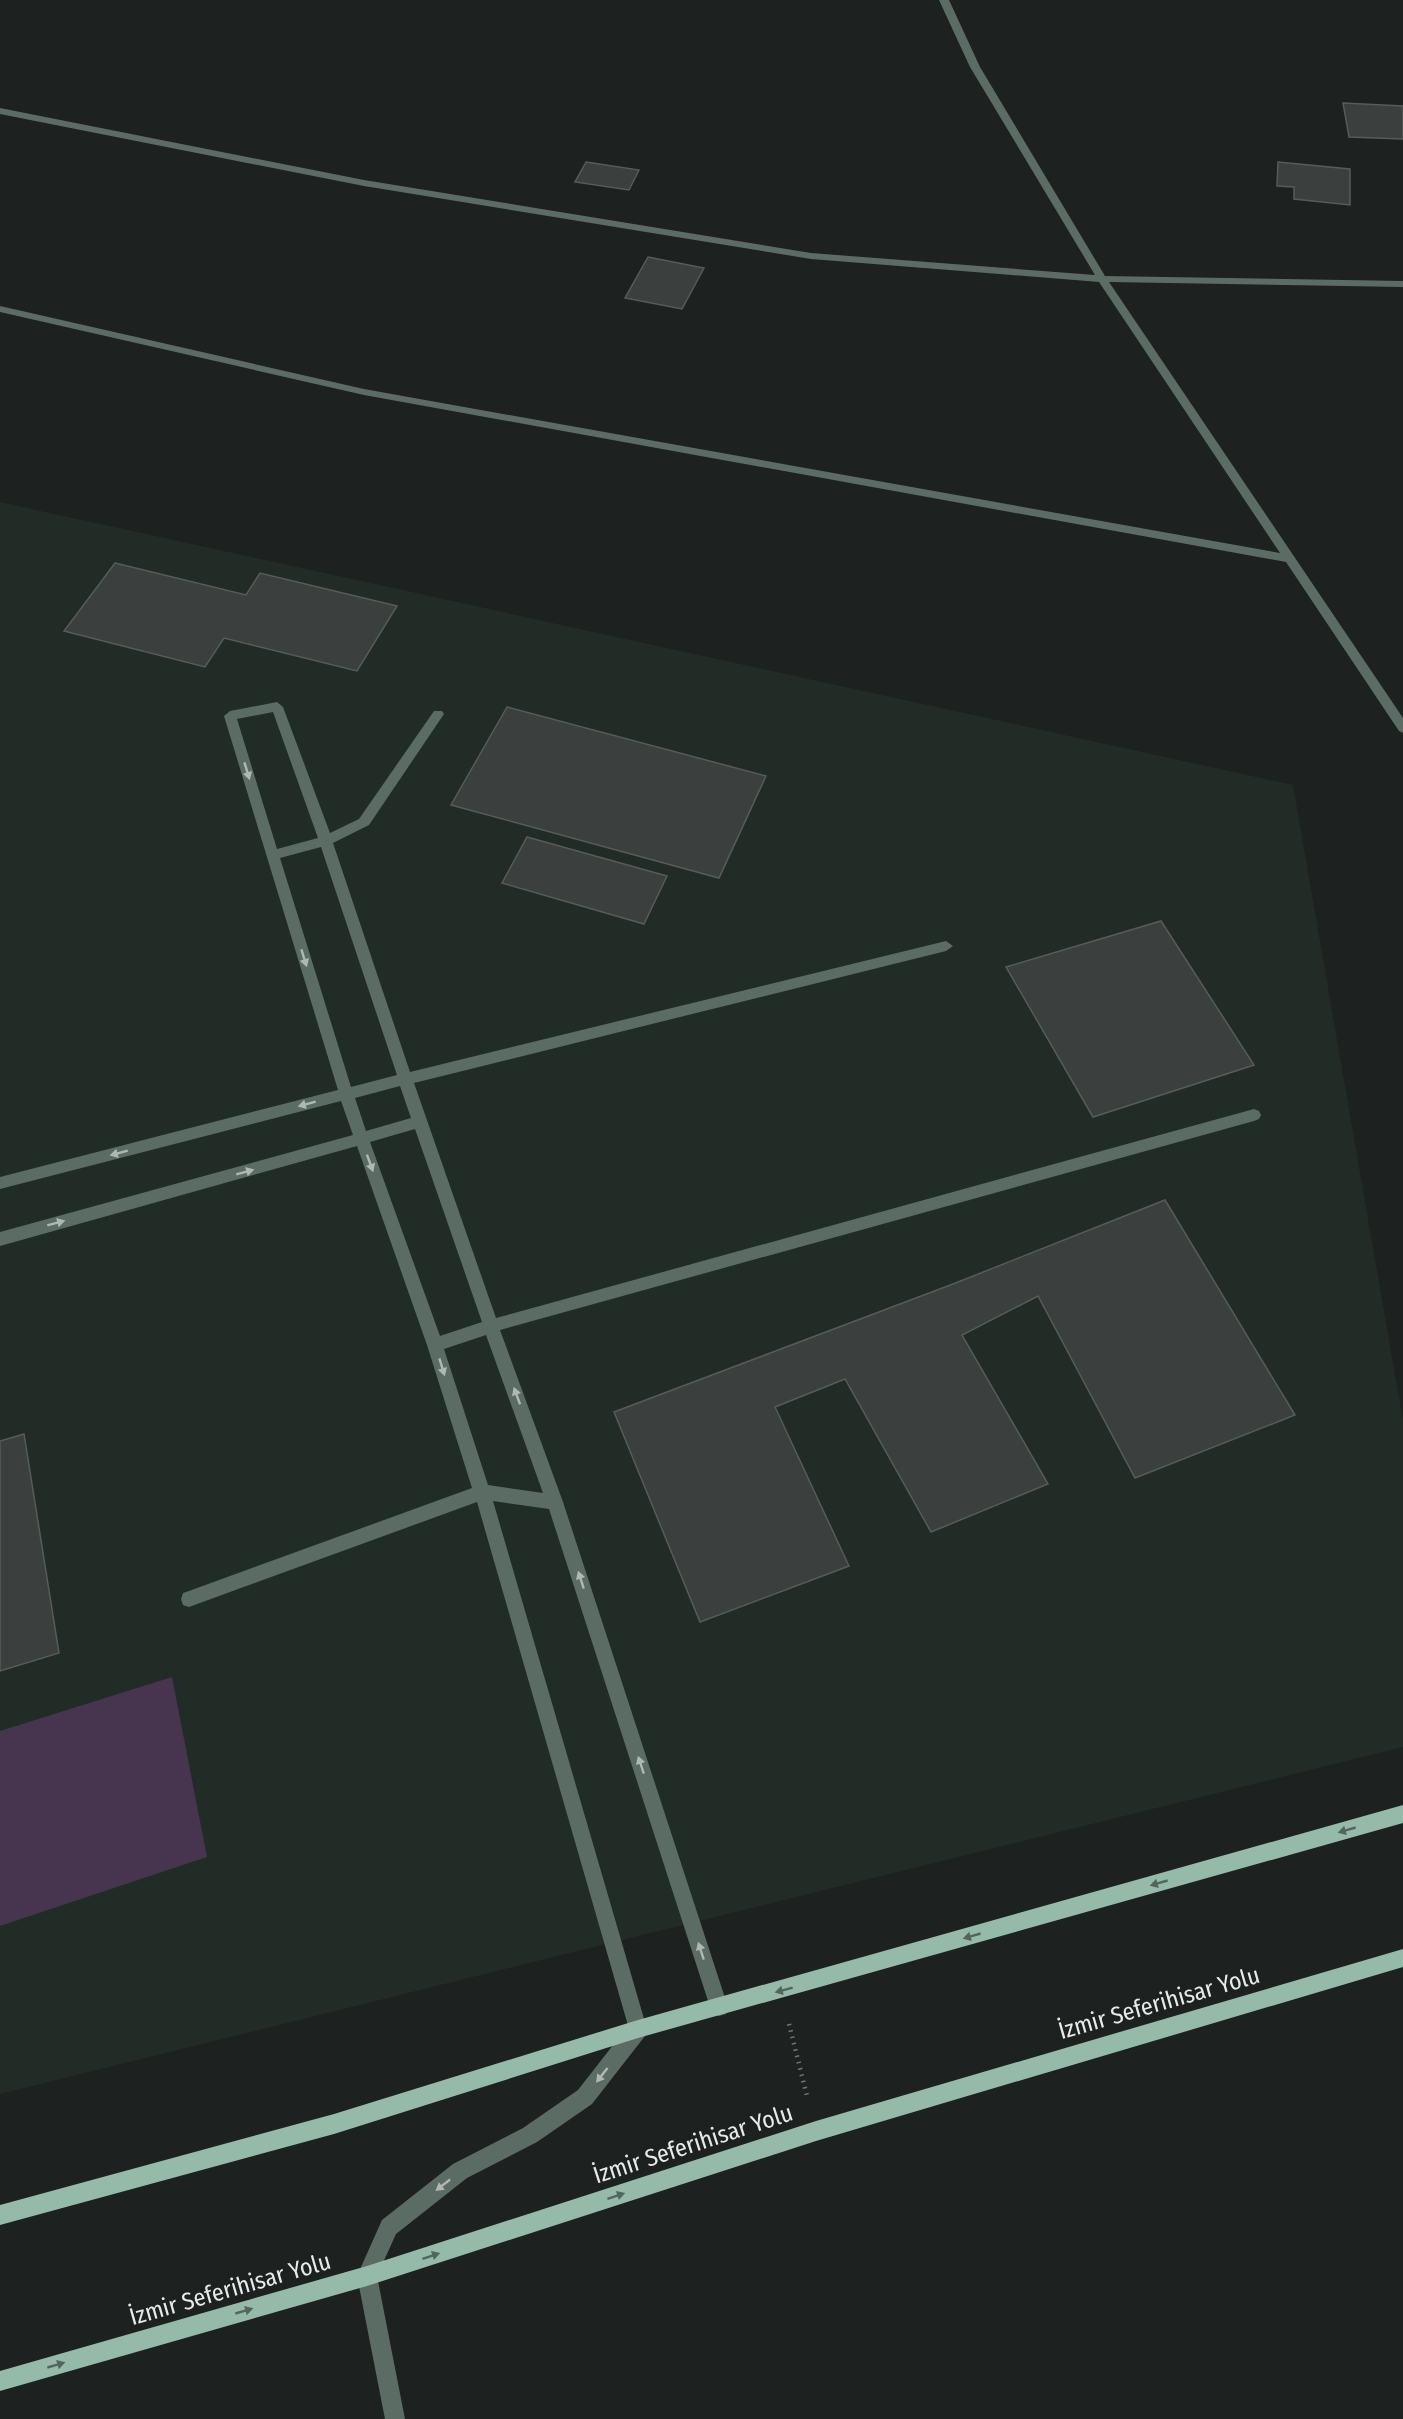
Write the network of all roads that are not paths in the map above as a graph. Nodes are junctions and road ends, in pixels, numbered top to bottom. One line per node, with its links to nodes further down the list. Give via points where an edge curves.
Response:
1 (944, 0): 3 (street, via 975,67)
2 (0, 111): 3 (street, via 364,183 811,256)
3 (1102, 279): 4 (street); 6 (street)
4 (1403, 284)
5 (0, 309): 6 (street, via 364,392)
6 (1290, 559): 8 (street)
7 (438, 714): 9 (street, via 364,822)
8 (1403, 728)
9 (326, 841): 10 (street); 10 (street, one-way to 10, via 277,707 230,716); 12 (street)
10 (273, 855): 13 (street, one-way to 13)
11 (946, 946): 12 (street)
12 (405, 1079): 13 (street); 15 (street)
13 (346, 1094): 16 (street); 17 (street, one-way to 17)
14 (1254, 1115): 19 (street)
15 (420, 1122): 16 (street); 19 (street)
16 (362, 1140): 18 (street, one-way to 16); 20 (street, one-way to 20)
17 (0, 1183)
18 (0, 1239)
19 (491, 1326): 20 (street); 22 (street, one-way to 19)
20 (435, 1345): 21 (street, one-way to 21)
21 (482, 1492): 22 (street); 23 (street); 27 (street)
22 (555, 1502): 26 (street, one-way to 22)
23 (189, 1599)
24 (1403, 1814): 26 (main road, one-way to 26)
25 (1403, 1958): 29 (main road, İzmir Seferihisar Yolu, one-way to 25, via 816,2131)
26 (719, 2007): 27 (main road)
27 (638, 2029): 28 (main road, via 334,2124); 29 (street, one-way to 29, via 585,2097 530,2134 460,2172 389,2227)
28 (0, 2215)
29 (367, 2276): 30 (main road, İzmir Seferihisar Yolu, one-way to 29); 31 (street)
30 (0, 2381)
31 (395, 2419)

